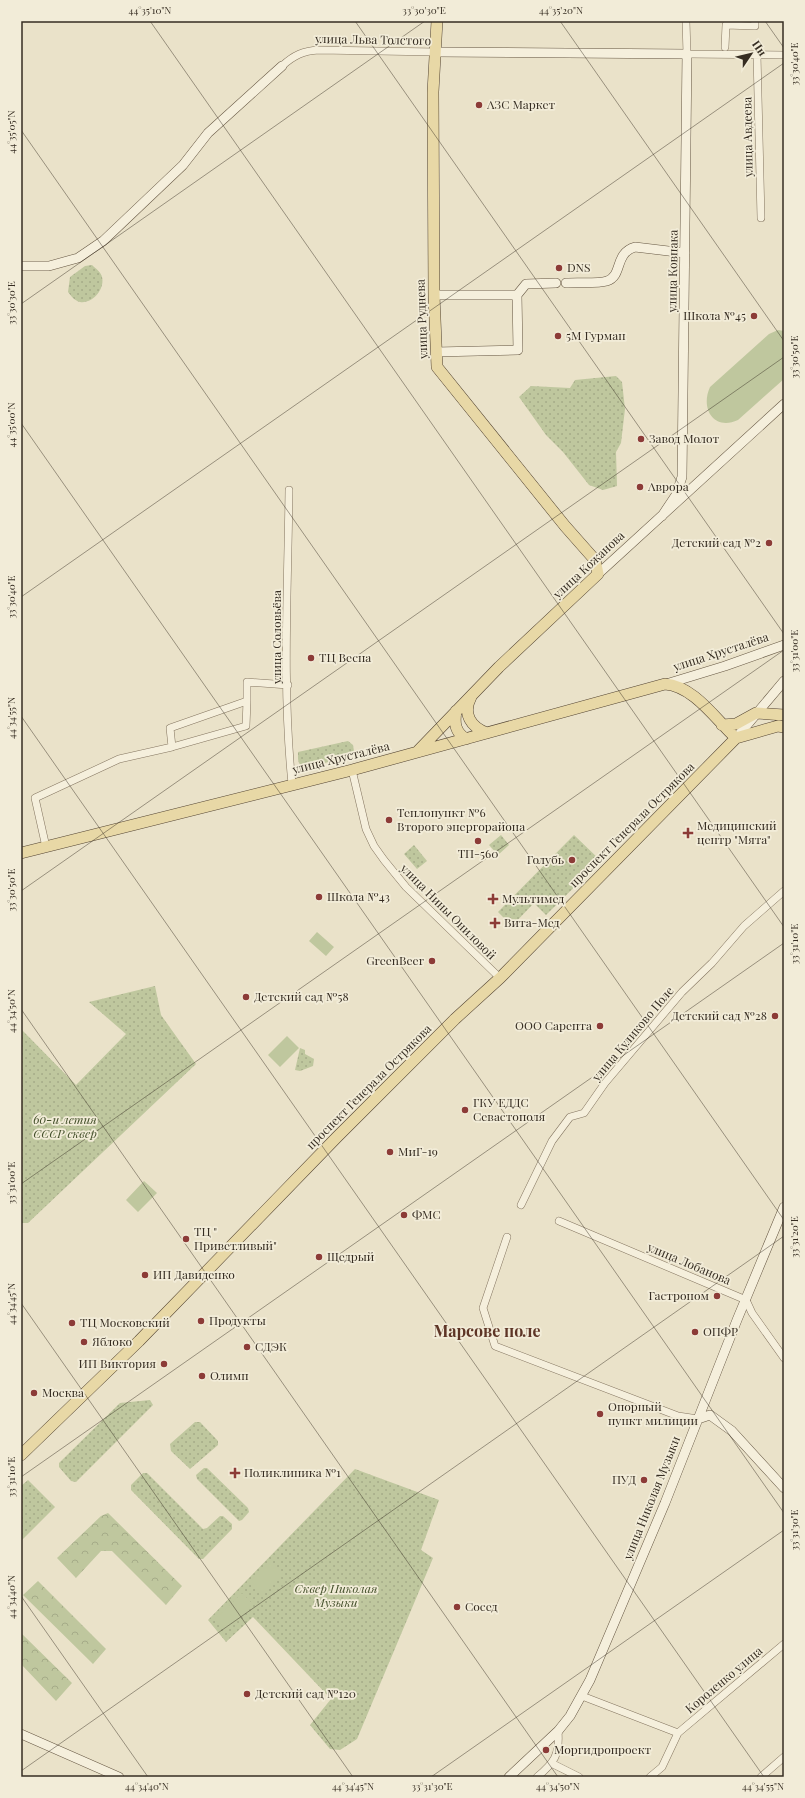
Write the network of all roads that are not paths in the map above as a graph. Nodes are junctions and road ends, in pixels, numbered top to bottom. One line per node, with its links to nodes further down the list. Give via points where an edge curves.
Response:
1 (437, 21): 5 (main road, улица Руднева)
2 (686, 21): 6 (street, улица Ковпака)
3 (755, 21): 4 (street, via 754,26 726,25)
4 (725, 47)
5 (436, 52): 6 (main road, улица Льва Толстого); 9 (street, улица Льва Толстого, via 305,51 292,57); 15 (main road, улица Руднева, via 433,92)
6 (687, 54): 7 (street, улица Льва Толстого); 11 (main road, улица Ковпака)
7 (757, 55): 8 (street, улица Льва Толстого); 10 (street, улица Авдеева)
8 (784, 55)
9 (282, 66): 12 (main road, улица Льва Толстого, via 208,134 183,165 103,241 78,258 49,266)
10 (761, 218)
11 (685, 253): 14 (main road, via 635,247 623,254 613,278 607,281); 20 (main road, улица Ковпака, via 682,477 676,495)
12 (21, 266)
13 (556, 283): 16 (main road, via 526,284)
14 (566, 283)
15 (434, 295): 16 (main road); 17 (main road, улица Руднева)
16 (517, 295): 17 (main road, via 518,350)
17 (436, 352): 21 (main road, улица Руднева, via 437,367)
18 (784, 404): 20 (main road, улица Кожанова)
19 (289, 490): 27 (street, улица Соловьёва)
20 (662, 516): 22 (main road, улица Кожанова)
21 (594, 560): 22 (main road, улица Руднева); 23 (main road, улица Руднева)
22 (608, 566): 23 (main road, улица Кожанова)
23 (598, 574): 28 (main road, улица Кожанова)
24 (784, 644): 26 (main road, улица Хрусталёва)
25 (784, 681): 29 (main road)
26 (666, 684): 35 (main road, улица Хрусталёва, via 690,693); 37 (main road, улица Хрусталёва)
27 (288, 685): 30 (street, via 247,682); 43 (street, улица Соловьёва)
28 (473, 694): 31 (main road, улица Кожанова); 37 (main road, via 468,702 467,713 478,730)
29 (770, 697): 32 (main road); 33 (main road)
30 (247, 701): 40 (street, via 170,728); 40 (street, via 246,726)
31 (456, 710): 39 (main road, via 456,727 460,735); 41 (main road, улица Кожанова)
32 (756, 713): 33 (main road); 35 (main road, via 736,724); 38 (main road)
33 (770, 714): 34 (main road); 36 (main road)
34 (784, 715)
35 (722, 725): 38 (main road, улица Хрусталёва)
36 (781, 727): 38 (main road)
37 (487, 733): 39 (main road, улица Хрусталёва)
38 (736, 738): 47 (main road, проспект Генерала Острякова)
39 (466, 739): 41 (main road, улица Хрусталёва)
40 (172, 747): 44 (street, via 119,759 35,798)
41 (418, 751): 42 (main road, улица Хрусталёва)
42 (352, 770): 43 (main road, улица Хрусталёва); 47 (street, улица Нины Ониловой, via 366,829 374,846 406,887)
43 (292, 784): 44 (main road, улица Хрусталёва)
44 (46, 847): 45 (main road, улица Хрусталёва)
45 (21, 853)
46 (784, 891): 48 (street, улица Куликово Поле, via 744,926 712,963 682,992 605,1083 584,1113 570,1117 552,1141)
47 (500, 978): 55 (main road, проспект Генерала Острякова, via 337,1137 139,1341)
48 (521, 1205)
49 (784, 1207): 52 (main road, улица Николая Музыки)
50 (559, 1222): 52 (street, улица Лобанова)
51 (507, 1237): 54 (street, via 483,1308 495,1346 678,1416)
52 (746, 1300): 53 (street, via 752,1313); 54 (main road, улица Николая Музыки)
53 (784, 1358)
54 (698, 1418): 56 (main road, via 710,1415 732,1431); 58 (main road, улица Николая Музыки, via 662,1510)
55 (21, 1456)
56 (784, 1488)
57 (784, 1644): 60 (street, Короленко улица)
58 (582, 1696): 59 (main road, улица Николая Музыки); 60 (street)
59 (558, 1731): 63 (street, via 559,1744); 65 (main road, улица Николая Музыки)
60 (678, 1733): 68 (street, Короленко улица, via 662,1767)
61 (21, 1734): 64 (main road)
62 (784, 1757): 69 (street)
63 (552, 1764): 66 (street); 67 (street)
64 (119, 1777)
65 (509, 1777)
66 (537, 1777)
67 (580, 1777)
68 (650, 1777)
69 (761, 1777)

